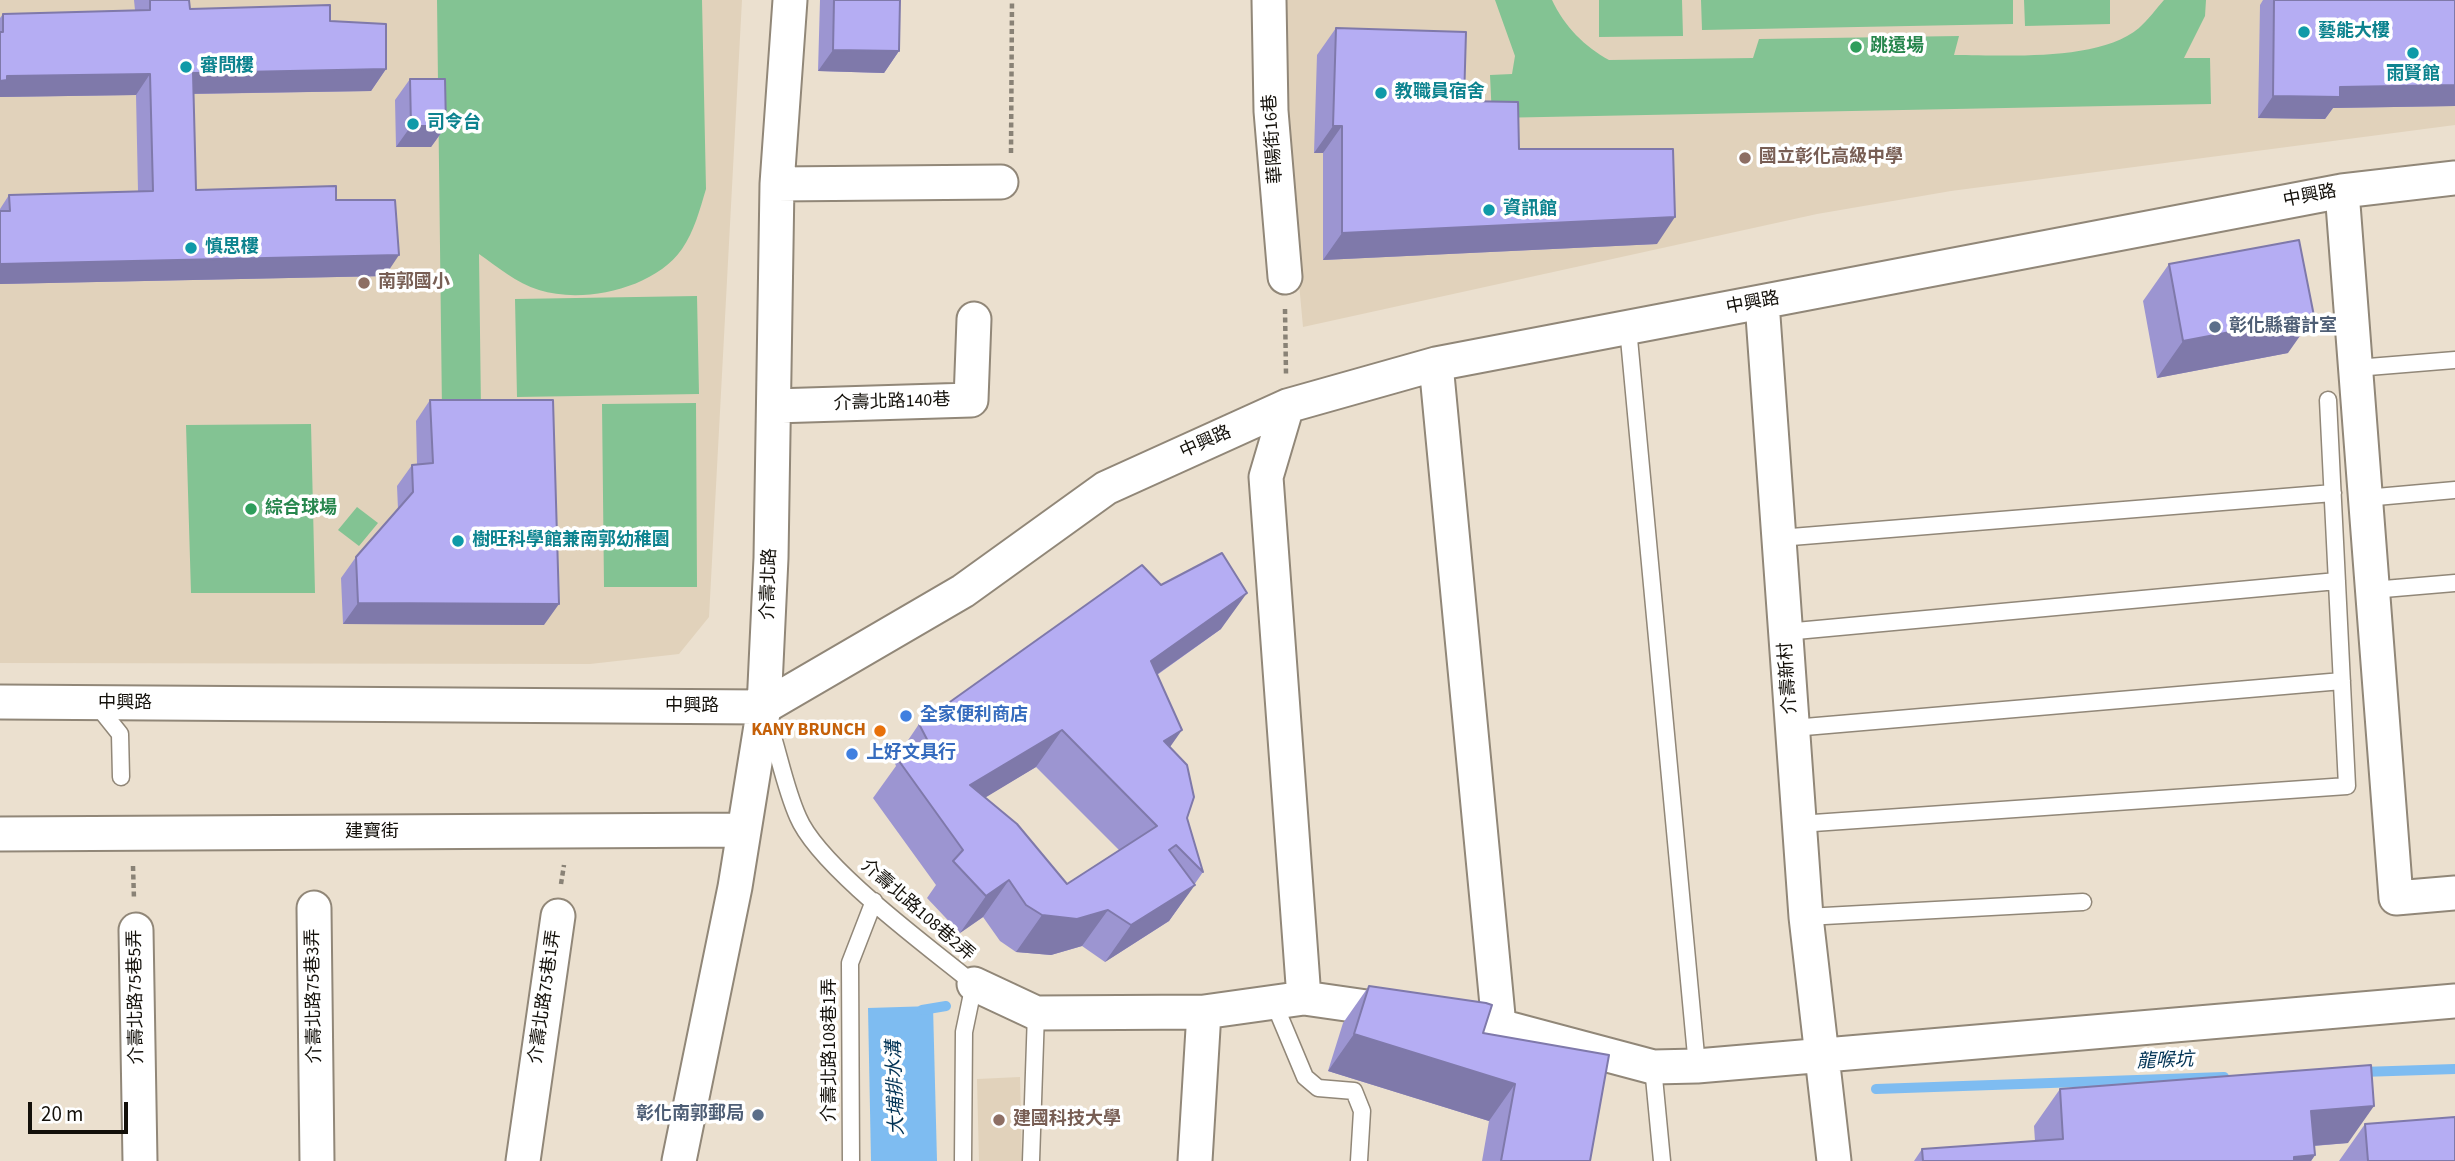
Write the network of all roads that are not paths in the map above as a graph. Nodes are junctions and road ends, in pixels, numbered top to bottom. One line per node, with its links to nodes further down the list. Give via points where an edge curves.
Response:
1 (790, 0): 5 (street, 介壽北路)
2 (1269, 0): 7 (street, 華陽街16巷, via 1271,111)
3 (2455, 178): 6 (street, 中興路)
4 (1000, 183): 5 (street)
5 (777, 184): 15 (street, 介壽北路)
6 (2342, 191): 8 (street, 中興路); 13 (street)
7 (1285, 277)
8 (1762, 302): 10 (street, 中興路); 20 (street, 介壽新村)
9 (974, 319): 15 (street, 介壽北路140巷, via 971,400)
10 (1628, 328): 12 (street, 中興路); 48 (lane)
11 (2455, 360): 13 (lane)
12 (1436, 364): 16 (street, 中興路); 46 (street)
13 (2356, 368): 19 (street)
14 (2328, 400): 18 (lane)
15 (774, 406): 28 (street, 介壽北路)
16 (1287, 406): 28 (street, 中興路, via 1106,488 963,591); 42 (street, via 1266,477)
17 (2455, 490): 19 (lane)
18 (2333, 493): 20 (lane); 21 (lane)
19 (2365, 498): 23 (street)
20 (1779, 538): 24 (street, 介壽新村)
21 (2337, 581): 24 (lane); 25 (lane)
22 (2455, 583): 23 (lane)
23 (2372, 590): 34 (street, via 2396,898)
24 (1786, 632): 29 (street, 介壽新村)
25 (2342, 681): 29 (lane); 31 (lane, via 2347,786)
26 (0, 702): 27 (street, 中興路)
27 (96, 704): 28 (street, 中興路); 30 (lane, via 120,734)
28 (764, 707): 32 (street, 介壽北路); 35 (lane, 介壽北路108巷2弄, via 799,819 824,855)
29 (1793, 728): 31 (street, 介壽新村)
30 (121, 777)
31 (1799, 824): 39 (street, 介壽新村)
32 (743, 830): 33 (street, 建寶街); 53 (street, 介壽北路)
33 (0, 834)
34 (2455, 893)
35 (874, 901): 41 (lane, 介壽北路108巷2弄); 54 (lane, 介壽北路108巷1弄, via 850,963)
36 (2083, 902): 39 (lane)
37 (314, 908): 51 (street, 介壽北路75巷3弄)
38 (558, 916): 52 (street, 介壽北路75巷1弄)
39 (1806, 917): 47 (street, 介壽新村)
40 (136, 930): 50 (street, 介壽北路75巷5弄)
41 (974, 984): 45 (street); 55 (lane, 介壽北路108巷2弄, via 964,1032)
42 (1289, 1000): 44 (street); 46 (street); 58 (lane, via 1305,1077 1318,1088 1354,1091 1362,1111)
43 (2455, 1001): 47 (street)
44 (1204, 1012): 45 (street); 57 (street)
45 (1036, 1013): 56 (lane)
46 (1499, 1026): 49 (street)
47 (1824, 1054): 48 (street); 60 (street, 介壽新村)
48 (1697, 1066): 49 (street)
49 (1653, 1067): 59 (lane)
50 (140, 1161)
51 (317, 1161)
52 (523, 1161)
53 (679, 1161)
54 (851, 1161)
55 (963, 1161)
56 (1031, 1161)
57 (1195, 1161)
58 (1359, 1161)
59 (1662, 1161)
60 (1834, 1161)

